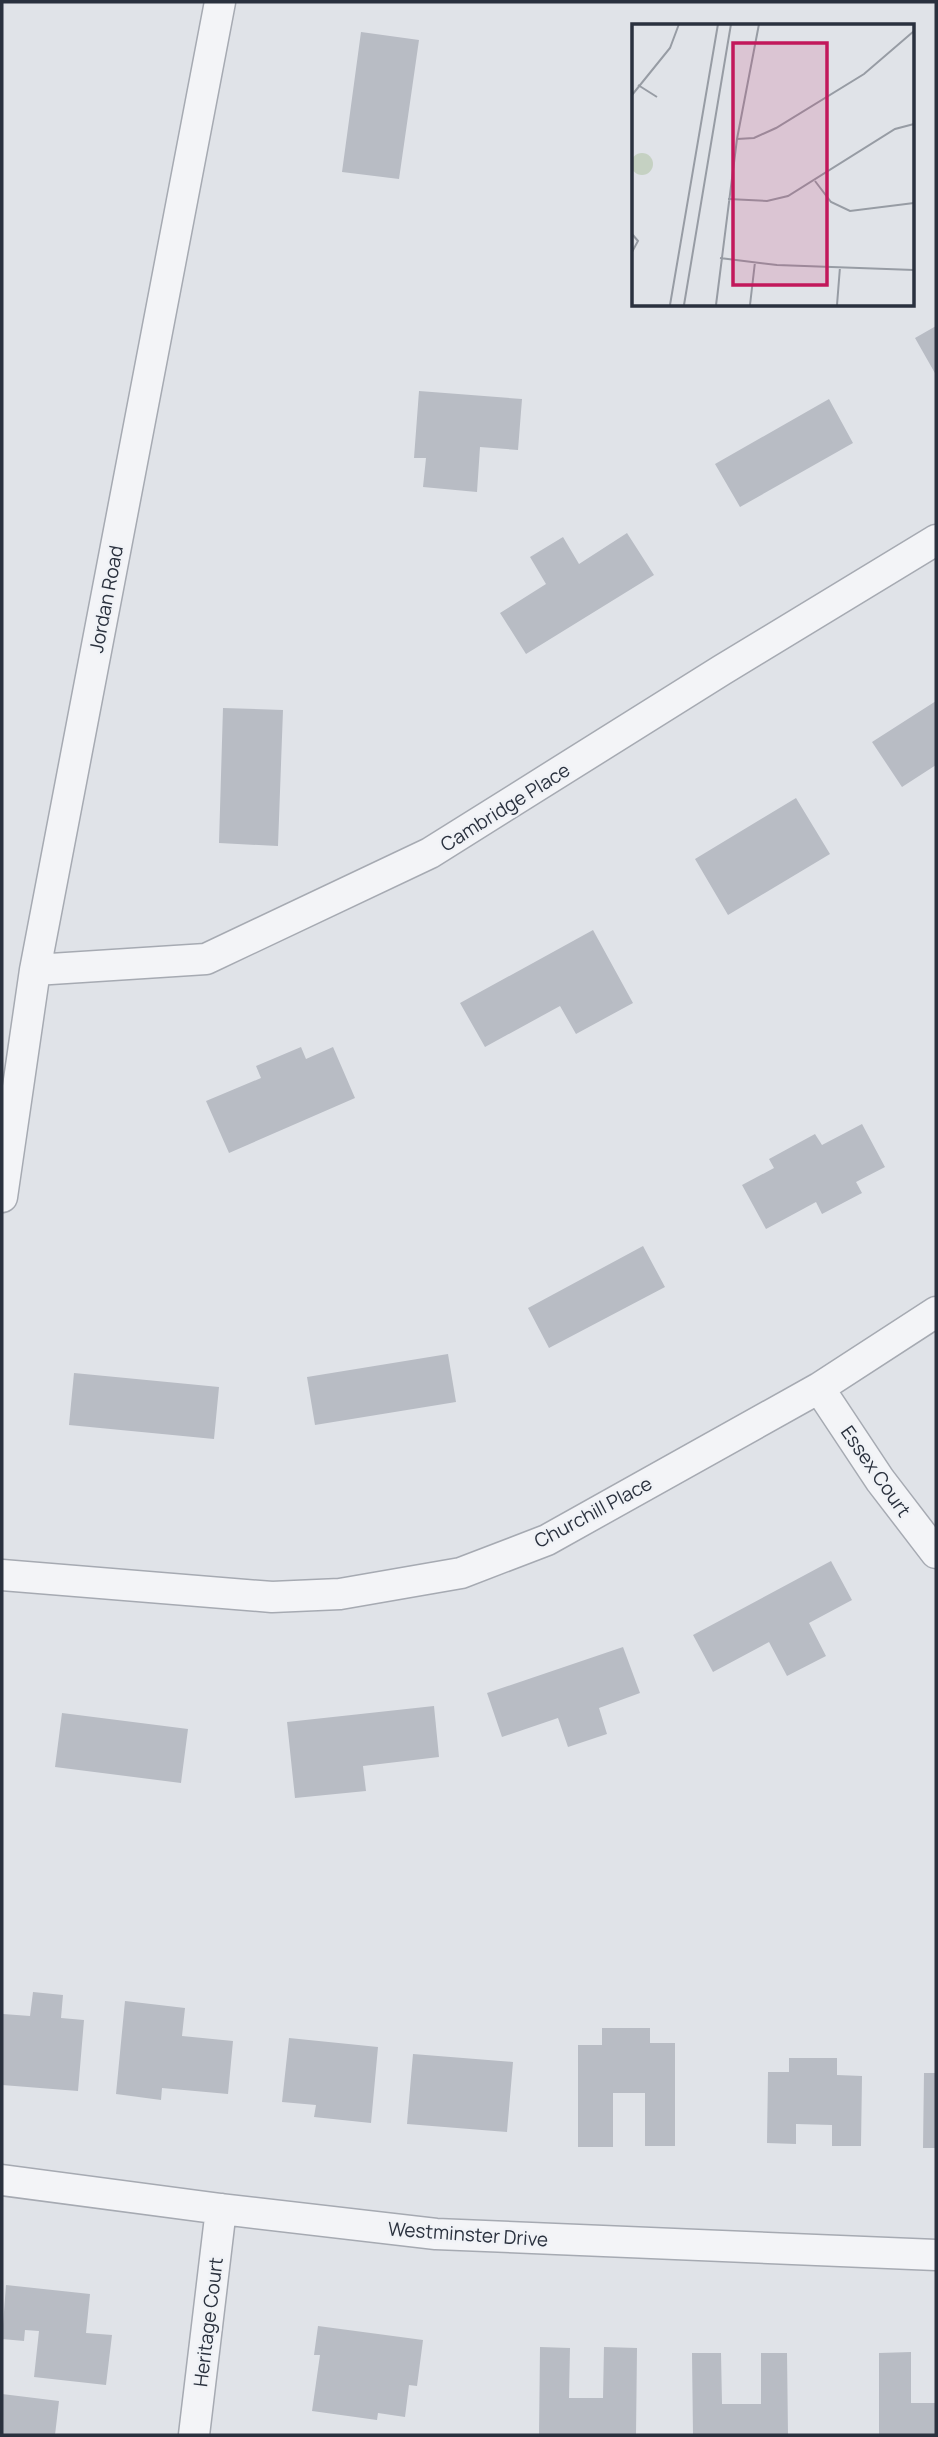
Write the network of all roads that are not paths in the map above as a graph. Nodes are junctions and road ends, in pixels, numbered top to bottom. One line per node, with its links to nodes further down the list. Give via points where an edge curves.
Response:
1 (220, 2): 3 (street, Jordan Road)
2 (936, 540): 3 (street, Cambridge Place, via 430,853 206,959)
3 (35, 970): 4 (street, Jordan Road)
4 (2, 1197)
5 (936, 1312): 6 (street, Churchill Place)
6 (819, 1388): 7 (street, Essex Court); 8 (street, Churchill Place, via 547,1540 461,1573 341,1594 272,1597)
7 (936, 1553)
8 (2, 1575)
9 (2, 2180): 10 (street, Westminster Drive)
10 (221, 2209): 11 (street, Westminster Drive, via 436,2234); 12 (street, Heritage Court)
11 (936, 2255)
12 (194, 2435)

